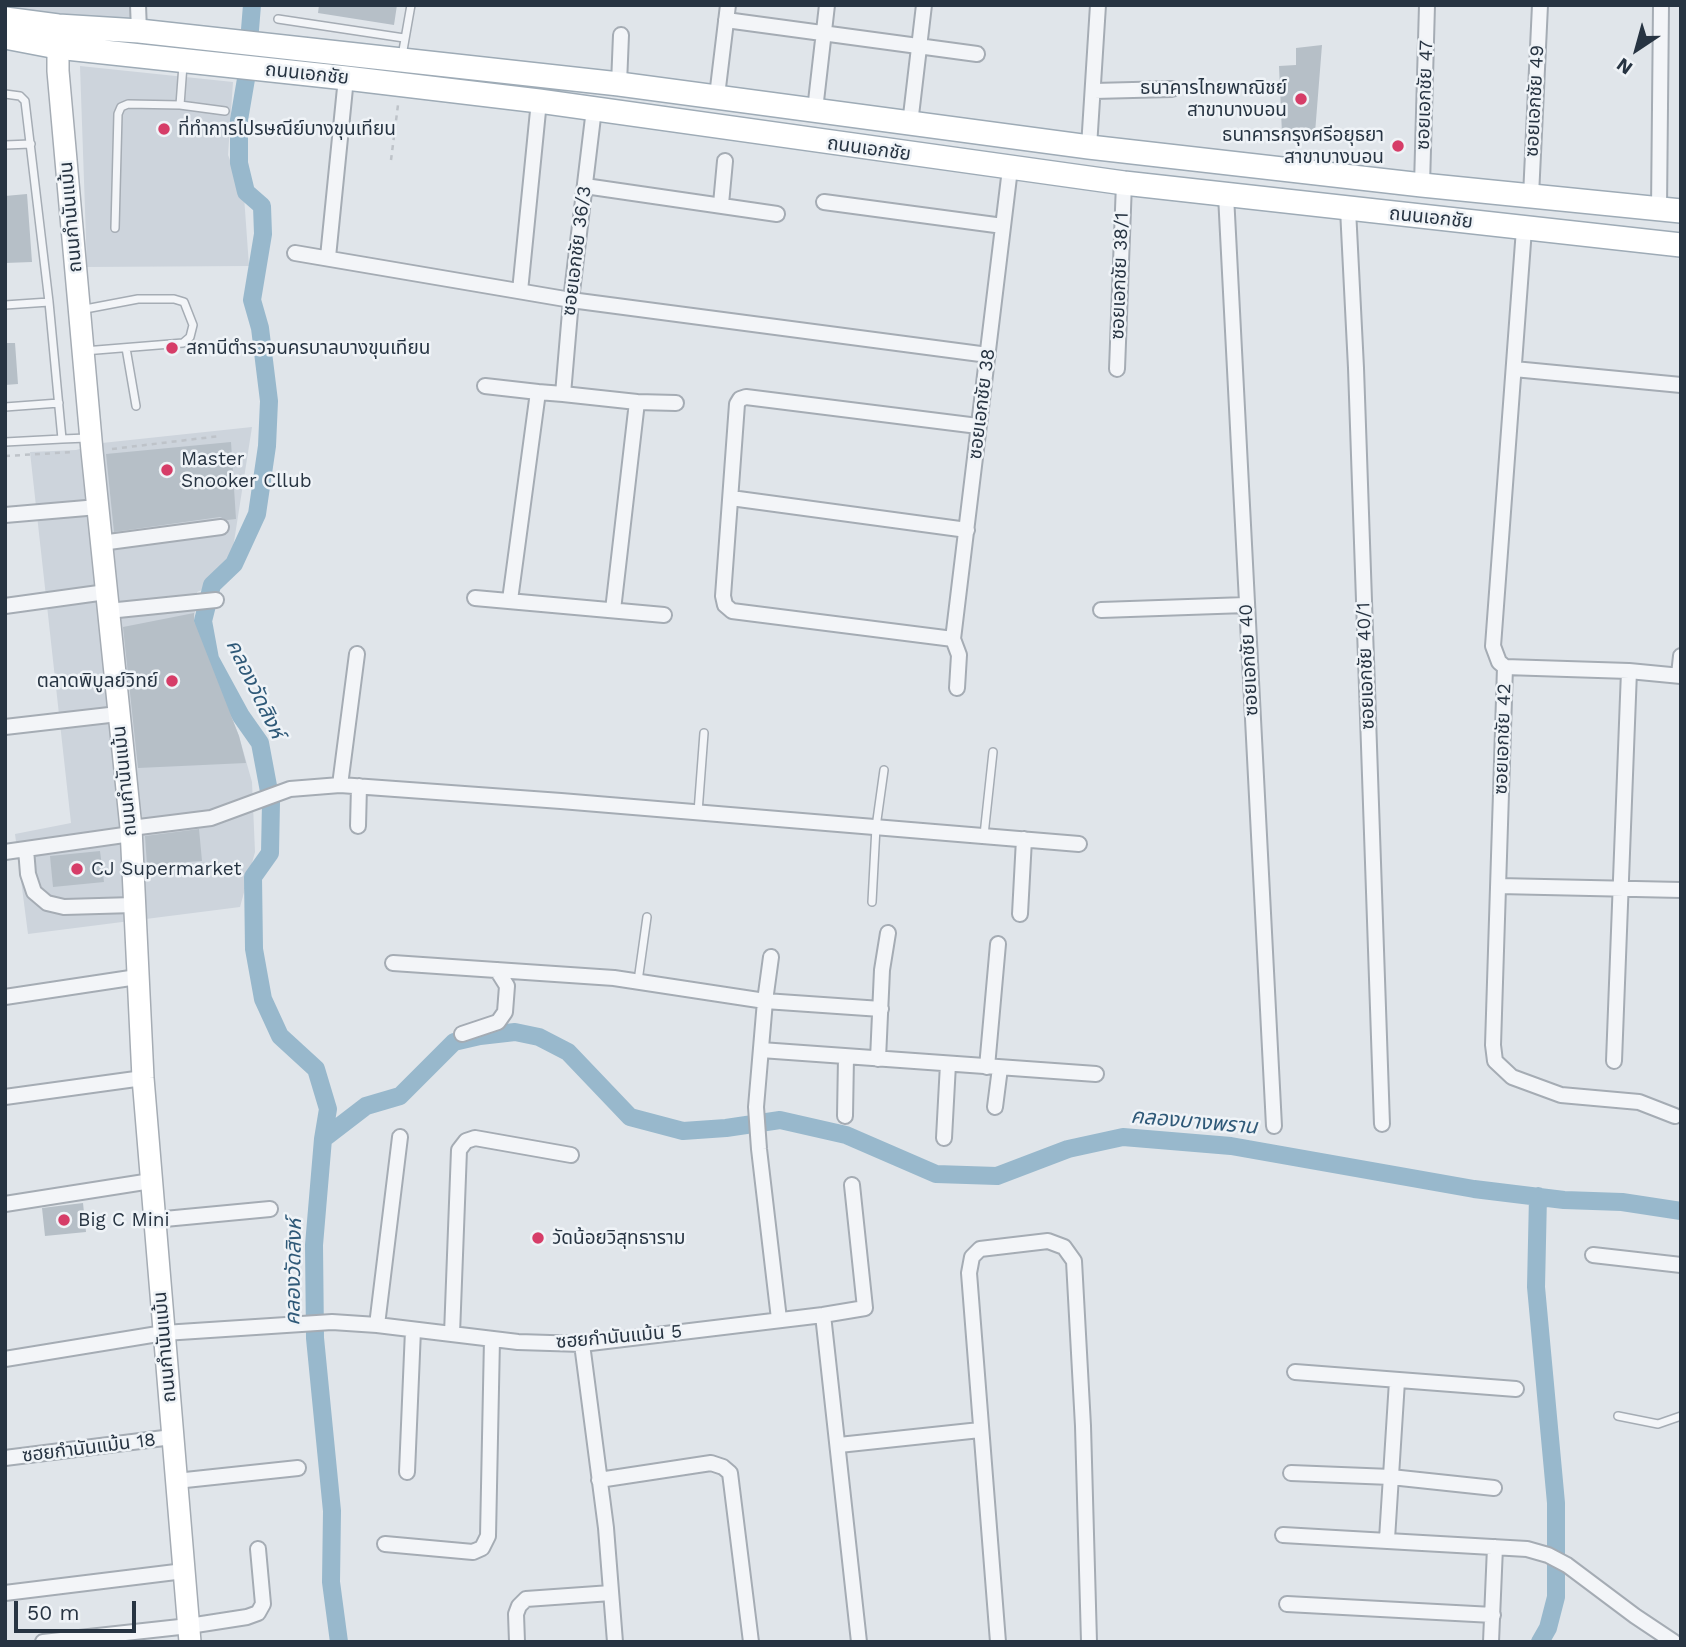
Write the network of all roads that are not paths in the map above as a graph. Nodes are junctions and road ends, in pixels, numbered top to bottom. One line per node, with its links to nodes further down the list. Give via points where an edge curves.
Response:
1 (138, 5): 13 (street)
2 (411, 5): 18 (lane)
3 (728, 5): 11 (street)
4 (827, 5): 15 (street)
5 (923, 5): 17 (street)
6 (1098, 5): 24 (street)
7 (1427, 5): 41 (street, ซอยเอกชัย 47)
8 (1540, 5): 44 (street, ซอยเอกชัย 49)
9 (1661, 5): 48 (street)
10 (278, 19): 18 (lane)
11 (726, 20): 15 (street); 26 (street)
12 (9, 21): 16 (main road, ถนนเอกชัย)
13 (139, 31): 16 (main road, ถนนเอกชัย); 18 (main road, ถนนเอกชัย, via 270,45)
14 (621, 34): 22 (street)
15 (824, 34): 17 (street); 31 (street)
16 (57, 37): 20 (main road, ถนนเอกชัย); 60 (street, ถนนกำนันแม้น)
17 (919, 46): 19 (street); 33 (street)
18 (403, 49): 22 (main road, ถนนเอกชัย)
19 (977, 54)
20 (184, 61): 21 (main road, ถนนเอกชัย); 28 (lane)
21 (346, 78): 27 (main road, ถนนเอกชัย); 55 (street)
22 (619, 84): 26 (main road, ถนนเอกชัย)
23 (1172, 89): 24 (street)
24 (1094, 91): 37 (street)
25 (5, 94): 35 (lane, via 20,96 25,102)
26 (717, 96): 29 (main road, ถนนเอกชัย)
27 (539, 102): 30 (main road, ถนนเอกชัย); 56 (street)
28 (180, 105): 32 (lane); 51 (lane, via 121,107)
29 (782, 105): 31 (main road, ถนนเอกชัย); 34 (main road)
30 (594, 109): 34 (main road, ถนนเอกชัย); 42 (street, ซอยเอกชัย 36/3)
31 (815, 110): 33 (main road, ถนนเอกชัย)
32 (225, 111)
33 (911, 124): 37 (main road, ถนนเอกชัย)
34 (778, 136): 39 (main road, ถนนเอกชัย)
35 (31, 144): 36 (lane); 58 (lane)
36 (5, 145)
37 (1089, 147): 41 (main road, ถนนเอกชัย)
38 (725, 161): 46 (street)
39 (1010, 169): 40 (main road, ถนนเอกชัย); 50 (street, ซอยเอกชัย 38)
40 (1124, 183): 43 (main road, ถนนเอกชัย); 64 (street, ซอยเอกชัย 38/1)
41 (1422, 185): 44 (main road, ถนนเอกชัย)
42 (585, 186): 46 (street); 57 (street, ซอยเอกชัย 36/3)
43 (1226, 195): 47 (main road, ถนนเอกชัย); 89 (street, ซอยเอกชัย 40)
44 (1531, 196): 48 (main road, ถนนเอกชัย)
45 (824, 202): 50 (street)
46 (721, 204): 49 (street)
47 (1348, 209): 52 (main road, ถนนเอกชัย); 147 (street, ซอยเอกชัย 40/1)
48 (1670, 210)
49 (777, 215)
50 (1003, 226): 63 (street, ซอยเอกชัย 38)
51 (115, 228)
52 (1524, 229): 53 (main road, ถนนเอกชัย); 65 (street, ซอยเอกชัย 42)
53 (1681, 245)
54 (295, 253): 55 (street)
55 (328, 257): 56 (street)
56 (520, 291): 57 (street)
57 (571, 300): 63 (street); 69 (street, ซอยเอกชัย 36/3)
58 (49, 302): 59 (lane); 71 (lane)
59 (5, 305)
60 (80, 310): 61 (lane, via 138,299 184,302 193,324 183,343); 62 (street, ถนนกำนันแม้น)
61 (126, 348): 62 (lane); 73 (lane)
62 (84, 351): 78 (street, ถนนกำนันแม้น)
63 (988, 355): 75 (street, ซอยเอกชัย 38)
64 (1117, 369)
65 (1514, 369): 66 (street); 97 (street, ซอยเอกชัย 42, via 1493,646)
66 (1681, 385)
67 (485, 386): 68 (street)
68 (538, 392): 69 (street); 87 (street)
69 (563, 394): 70 (street)
70 (637, 402): 72 (street); 91 (street)
71 (59, 403): 74 (lane); 76 (lane)
72 (676, 403)
73 (136, 406)
74 (5, 407)
75 (978, 426): 79 (street, via 746,397 737,404); 83 (street, ซอยเอกชัย 38)
76 (62, 439): 77 (lane); 78 (lane)
77 (5, 442)
78 (92, 444): 80 (street, ถนนกำนันแม้น)
79 (731, 498): 83 (street); 94 (street, via 723,596 733,611)
80 (98, 507): 81 (street); 84 (street, ถนนกำนันแม้น)
81 (5, 515)
82 (221, 527): 84 (street)
83 (967, 530): 94 (street, ซอยเอกชัย 38)
84 (101, 543): 88 (street, ถนนกำนันแม้น)
85 (475, 598): 87 (street)
86 (216, 600): 88 (street)
87 (510, 600): 91 (street)
88 (107, 601): 90 (street); 101 (street, ถนนกำนันแม้น)
89 (1246, 605): 92 (street); 148 (street, ซอยเอกชัย 40)
90 (5, 606)
91 (613, 610): 93 (street)
92 (1101, 610)
93 (664, 615)
94 (953, 639): 100 (street, ซอยเอกชัย 38, via 959,655)
95 (357, 654): 106 (street)
96 (1681, 656): 99 (street)
97 (1505, 667): 98 (street); 117 (street, ซอยเอกชัย 42)
98 (1629, 671): 99 (street); 118 (street)
99 (1680, 675)
100 (957, 688)
101 (118, 714): 102 (street); 111 (street, ถนนกำนันแม้น)
102 (5, 727)
103 (704, 733): 108 (lane)
104 (993, 752): 112 (lane)
105 (884, 770): 110 (lane)
106 (340, 785): 107 (street); 111 (street, via 290,789 211,818)
107 (359, 786): 108 (street); 109 (street)
108 (698, 812): 110 (street)
109 (358, 826)
110 (876, 827): 112 (street); 120 (lane)
111 (131, 831): 115 (street); 121 (street, ถนนกำนันแม้น)
112 (984, 835): 113 (street)
113 (1024, 839): 114 (street); 122 (street)
114 (1079, 844)
115 (26, 849): 116 (street); 121 (street, via 34,892 47,902 64,907)
116 (5, 852)
117 (1499, 886): 118 (street); 146 (street, ซอยเอกชัย 42, via 1495,1061 1512,1077 1560,1095 1639,1102)
118 (1621, 888): 119 (street); 138 (street)
119 (1681, 890)
120 (872, 902)
121 (134, 905): 129 (street, ถนนกำนันแม้น)
122 (1020, 914)
123 (647, 917): 130 (lane)
124 (888, 933): 133 (street)
125 (998, 944): 140 (street)
126 (771, 957): 132 (street)
127 (393, 963): 128 (street)
128 (497, 970): 130 (street); 134 (street, via 507,986 505,1012 498,1022)
129 (137, 978): 131 (street); 142 (street, ถนนกำนันแม้น)
130 (638, 982): 132 (street)
131 (5, 997)
132 (765, 1001): 133 (street); 135 (street)
133 (881, 1009): 137 (street)
134 (462, 1034)
135 (761, 1050): 136 (street); 160 (street, via 758,1149)
136 (846, 1057): 137 (street); 145 (street)
137 (878, 1059): 139 (street)
138 (1614, 1061)
139 (948, 1064): 140 (street); 150 (street)
140 (993, 1067): 141 (street); 144 (street)
141 (1096, 1074)
142 (143, 1078): 143 (street); 152 (street, ถนนกำนันแม้น)
143 (5, 1097)
144 (995, 1107)
145 (845, 1116)
146 (1675, 1116)
147 (1382, 1124)
148 (1274, 1126)
149 (400, 1137): 161 (street)
150 (944, 1138)
151 (571, 1155): 164 (street, via 475,1138 459,1150)
152 (151, 1181): 154 (street); 156 (street, ถนนกำนันแม้น)
153 (852, 1185): 159 (street, ซฮยกำนันแม้น 5, via 866,1308)
154 (5, 1204)
155 (270, 1209): 156 (street)
156 (155, 1220): 163 (street, ถนนกำนันแม้น)
157 (1593, 1255): 158 (street)
158 (1681, 1265)
159 (823, 1315): 160 (street, ซฮยกำนันแม้น 5); 175 (street)
160 (779, 1319): 166 (street, ซฮยกำนันแม้น 5)
161 (377, 1325): 162 (street, ซฮยกำนันแม้น 5); 163 (street, ซฮยกำนันแม้น 5, via 332,1322)
162 (413, 1330): 164 (street, ซฮยกำนันแม้น 5); 178 (street)
163 (164, 1333): 167 (street, ซฮยกำนันแม้น 5); 174 (street, ถนนกำนันแม้น)
164 (452, 1334): 165 (street, ซฮยกำนันแม้น 5)
165 (492, 1339): 166 (street, ซฮยกำนันแม้น 5); 186 (street, via 488,1536 482,1548 473,1552)
166 (582, 1344): 182 (street)
167 (5, 1359)
168 (1295, 1372): 169 (street)
169 (1397, 1381): 170 (street); 180 (street)
170 (1516, 1389)
171 (1618, 1416): 172 (lane, via 1658,1424)
172 (1681, 1416)
173 (980, 1430): 175 (street); 200 (street); 201 (street, via 969,1273 972,1257 980,1250 1048,1241 1064,1247 1073,1261 1074,1275)
174 (172, 1437): 176 (street, ซฮยกำนันแม้น 18); 181 (street, ถนนกำนันแม้น)
175 (839, 1445): 199 (street)
176 (5, 1458)
177 (298, 1468): 181 (street)
178 (407, 1472)
179 (1291, 1473): 180 (street)
180 (1391, 1477): 183 (street); 185 (street)
181 (176, 1480): 189 (street, ถนนกำนันแม้น)
182 (599, 1480): 191 (street); 198 (street, via 711,1463 730,1474)
183 (1494, 1488)
184 (1283, 1535): 185 (street)
185 (1387, 1539): 187 (street)
186 (385, 1545)
187 (1495, 1547): 193 (street); 203 (street, via 1527,1549 1567,1565)
188 (257, 1549): 194 (street, via 263,1604 258,1613)
189 (184, 1571): 190 (street); 194 (street, ถนนกำนันแม้น)
190 (5, 1593)
191 (611, 1593): 196 (street, via 526,1600 516,1614); 197 (street)
192 (1287, 1604): 193 (street)
193 (1493, 1615): 202 (street)
194 (189, 1634): 195 (street)
195 (43, 1642)
196 (517, 1642)
197 (615, 1642)
198 (751, 1642)
199 (859, 1642)
200 (998, 1642)
201 (1088, 1642)
202 (1491, 1642)
203 (1674, 1642)

